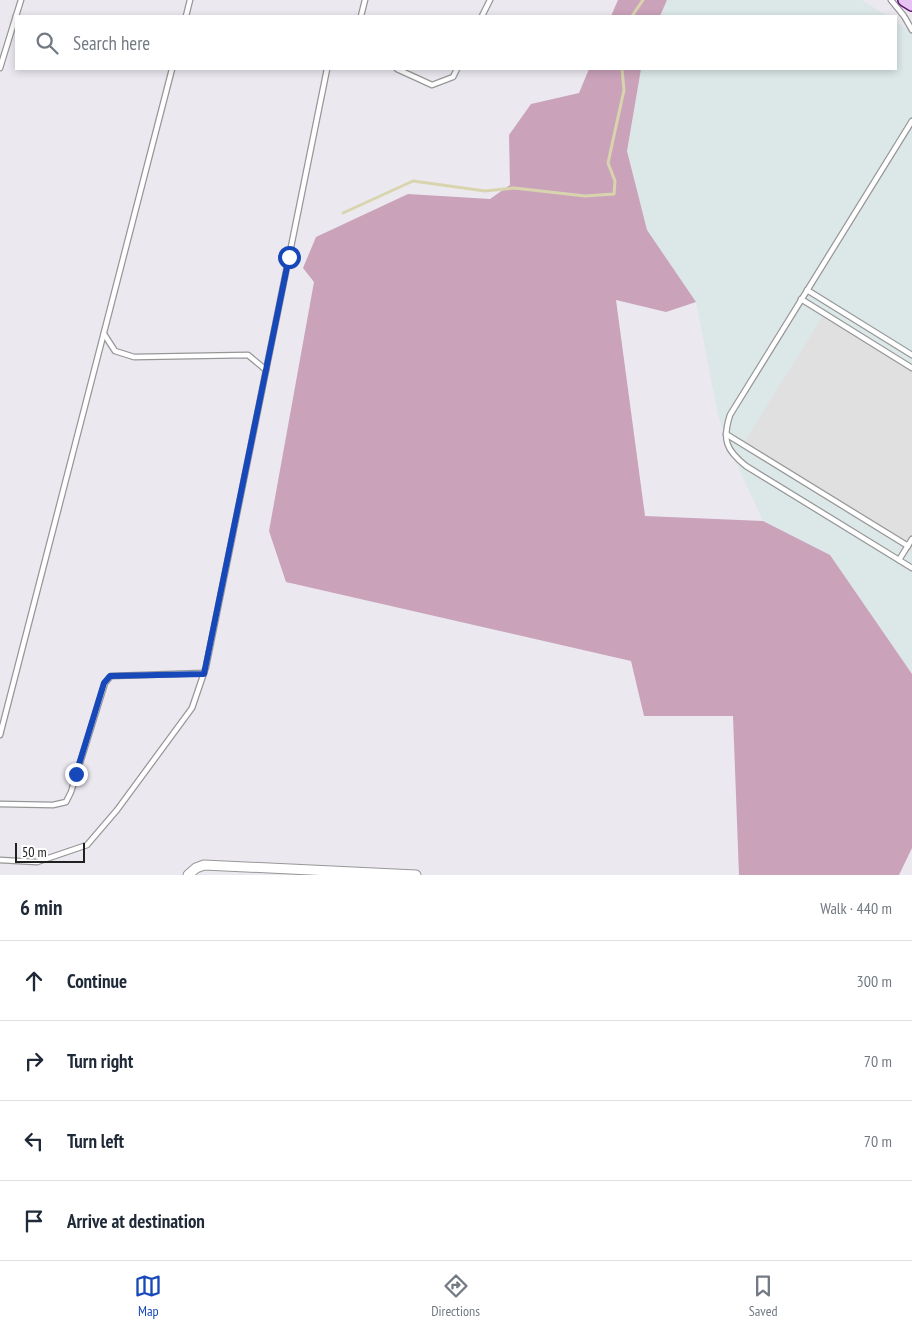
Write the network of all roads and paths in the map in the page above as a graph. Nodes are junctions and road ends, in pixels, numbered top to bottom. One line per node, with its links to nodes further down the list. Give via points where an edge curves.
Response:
1 (21, 0): 8 (lane)
2 (190, 0): 9 (lane)
3 (365, 0): 10 (lane)
4 (490, 0): 11 (lane)
5 (891, 0): 13 (lane)
6 (904, 0): 7 (main road)
7 (912, 5)
8 (16, 15)
9 (186, 15)
10 (361, 15)
11 (482, 15)
12 (15, 19): 14 (lane)
13 (912, 30)
14 (0, 68)
15 (172, 70): 22 (lane)
16 (327, 70): 25 (lane)
17 (399, 70): 18 (lane, via 432,85 452,77)
18 (456, 70)
19 (912, 121): 20 (lane)
20 (807, 290): 21 (lane); 23 (lane)
21 (802, 299): 24 (lane); 26 (lane, via 730,415)
22 (104, 334): 25 (lane, via 115,351 134,357 248,355); 32 (lane)
23 (912, 355)
24 (912, 368)
25 (266, 370): 31 (lane)
26 (726, 434): 28 (lane); 29 (lane, via 729,450 746,466)
27 (912, 539): 28 (lane)
28 (908, 546): 29 (lane)
29 (899, 560): 30 (lane)
30 (912, 568)
31 (204, 674): 33 (lane, via 110,676 104,683 66,802 53,805); 34 (lane, via 192,708 117,810 87,845 37,862)
32 (0, 735)
33 (0, 804)
34 (0, 860)
35 (189, 874): 36 (street, via 204,866)
36 (416, 875)

